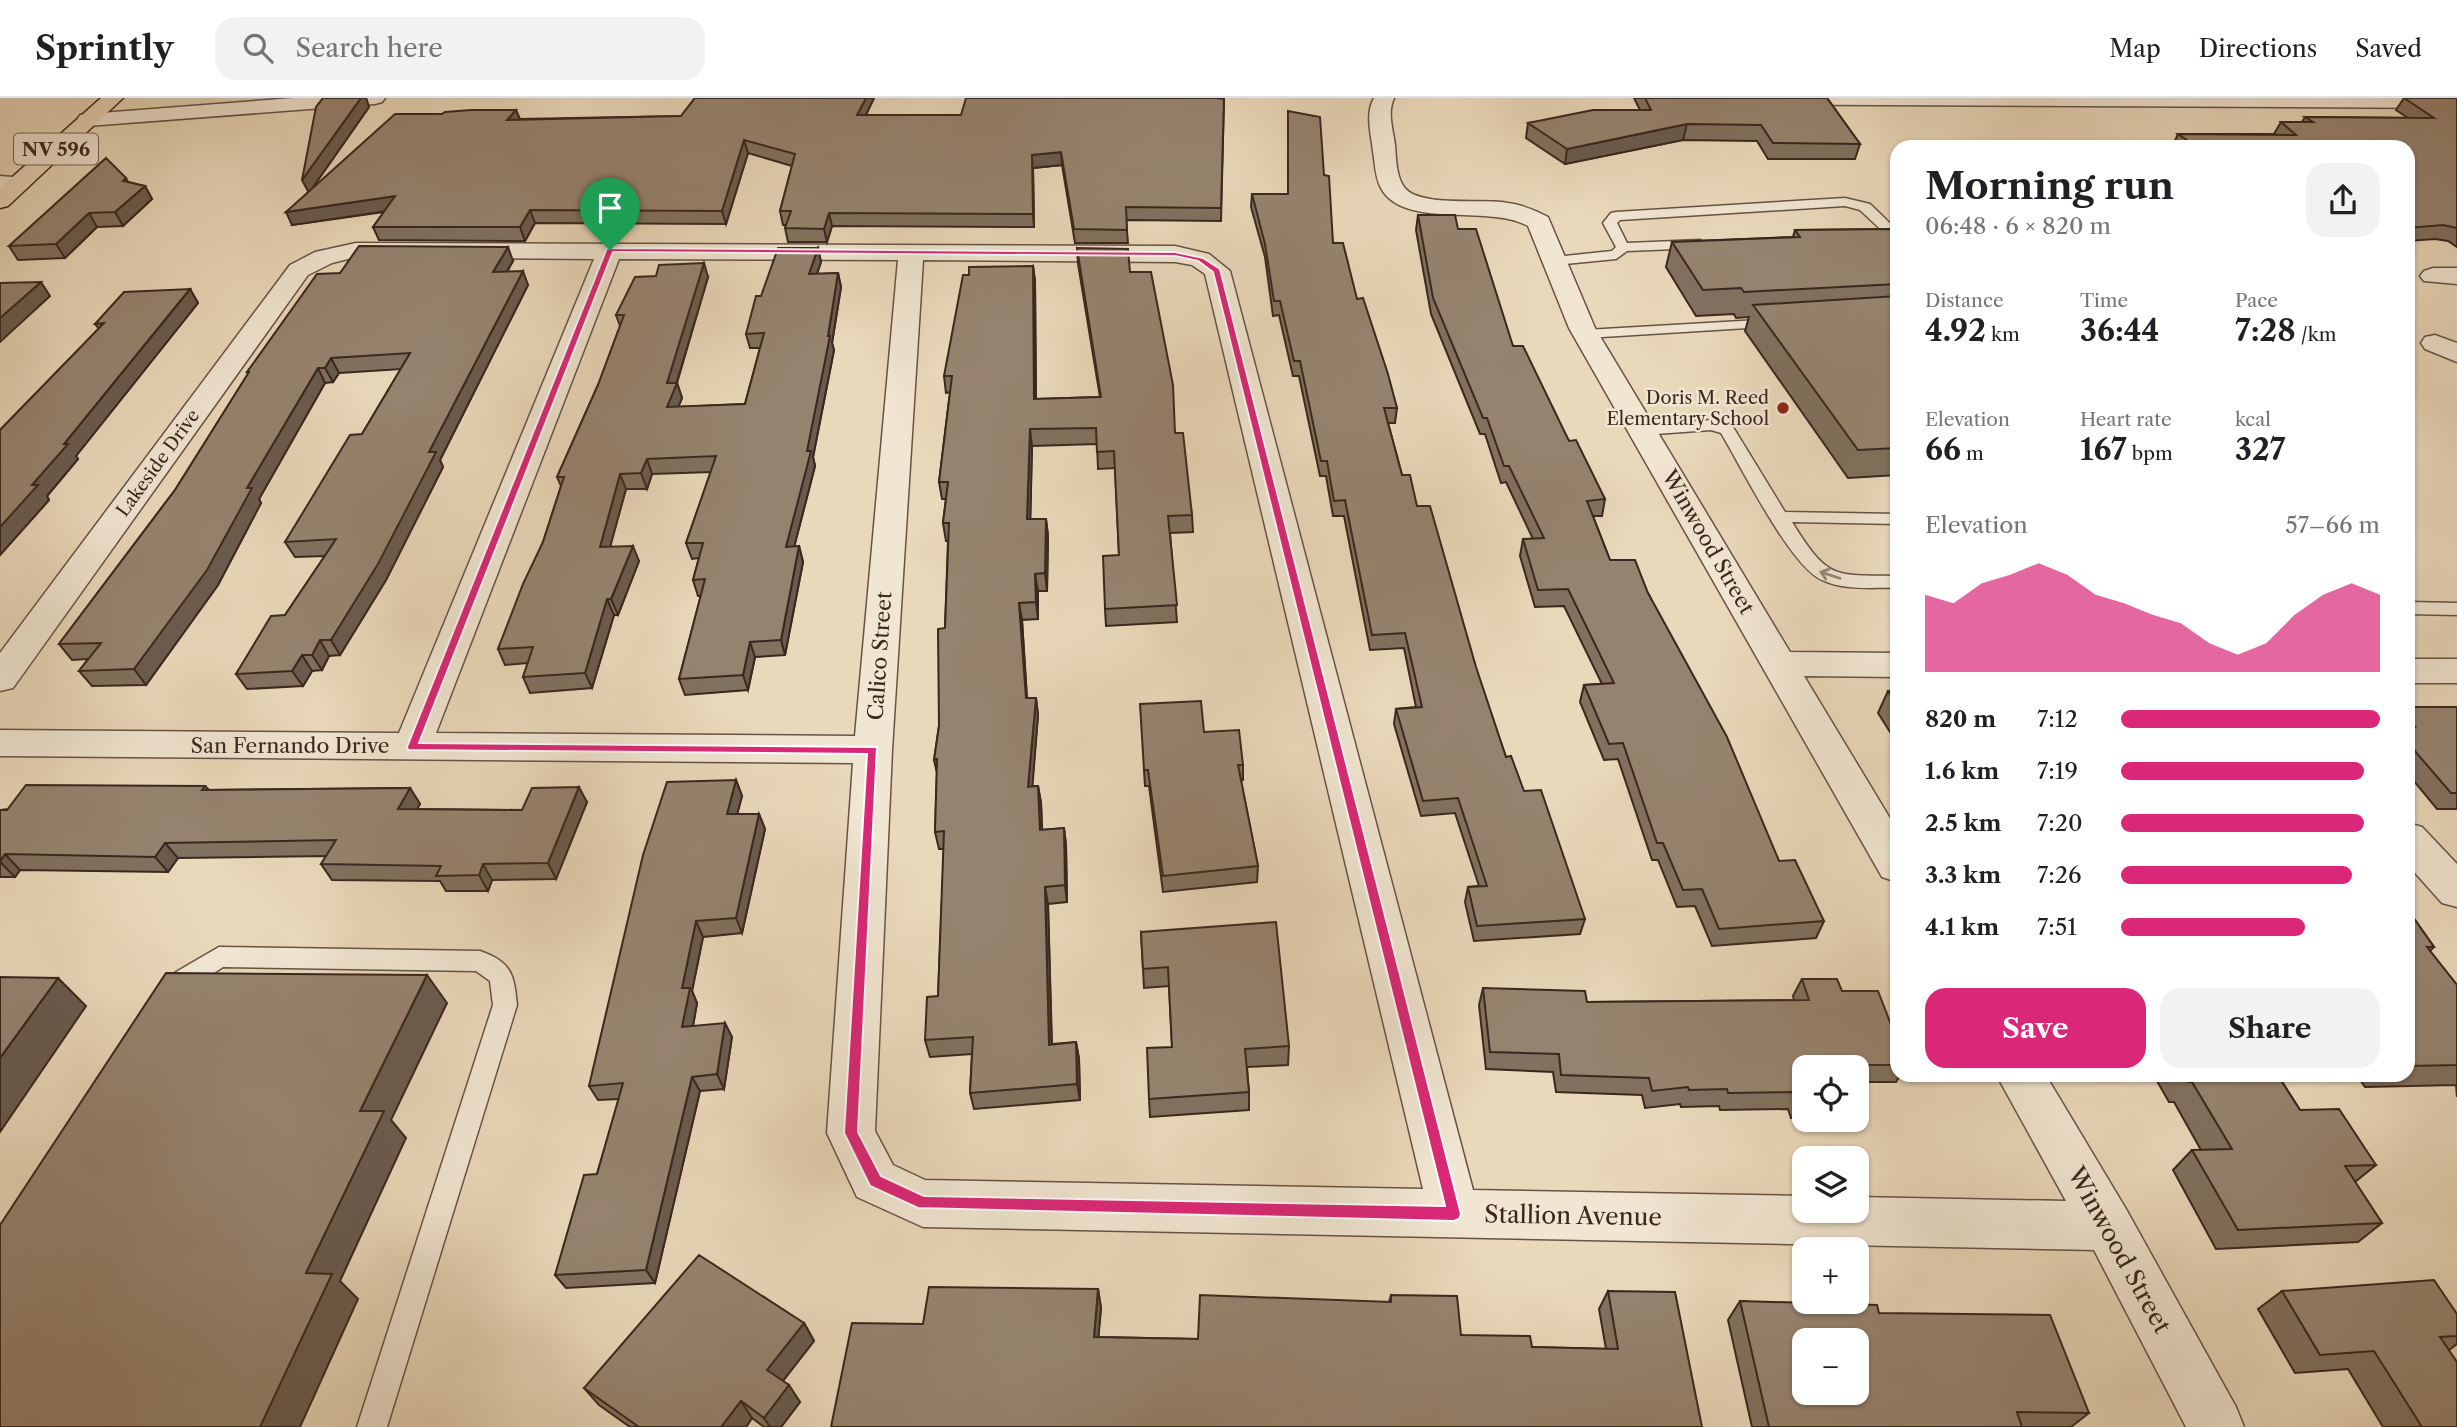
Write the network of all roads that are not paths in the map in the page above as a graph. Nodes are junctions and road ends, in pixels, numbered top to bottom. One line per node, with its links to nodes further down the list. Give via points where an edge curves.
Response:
1 (113, 98): 6 (main road, NV 596)
2 (375, 98): 6 (street)
3 (1384, 98): 14 (street, Winwood Street, via 1379,108 1391,188 1404,201 1530,214 1539,222)
4 (1704, 98): 5 (street)
5 (2457, 102)
6 (88, 120): 7 (main road, NV 596)
7 (10, 183): 8 (main road, NV 596)
8 (0, 201)
9 (1890, 235): 11 (lane, via 1865,207 1845,202 1616,216 1610,223)
10 (1719, 244): 11 (lane)
11 (1623, 247): 14 (lane, via 1616,255)
12 (610, 250): 13 (street); 27 (street, Lakeside Drive, via 356,250 324,257 299,270); 29 (street)
13 (911, 251): 30 (street, Calico Street); 37 (street, via 1175,254 1200,259 1217,271)
14 (1555, 261): 16 (street, Winwood Street)
15 (1790, 322): 16 (lane)
16 (1586, 334): 17 (street, Winwood Street)
17 (1642, 430): 18 (lane, via 1712,425 1727,430); 23 (street, Winwood Street)
18 (1781, 517): 19 (lane); 20 (lane, one-way to 18, via 1853,581 1817,571)
19 (1890, 519)
20 (1890, 582)
21 (2415, 608): 22 (lane)
22 (2457, 609)
23 (1779, 664): 24 (street); 32 (street, Winwood Street)
24 (1890, 666)
25 (2415, 671): 26 (street)
26 (2457, 671)
27 (0, 679)
28 (0, 743): 29 (street, San Fernando Drive)
29 (412, 747): 30 (street, San Fernando Drive)
30 (873, 750): 36 (street, Calico Street, via 851,1133)
31 (2415, 846): 33 (street)
32 (1890, 854)
33 (2457, 891)
34 (152, 1016): 39 (lane, via 185,979 219,957 480,961 502,976 505,1005)
35 (2024, 1082): 38 (street, Winwood Street)
36 (875, 1181): 37 (street, Stallion Avenue, via 923,1203)
37 (1454, 1214): 38 (street, Stallion Avenue)
38 (2108, 1226): 40 (street, Winwood Street)
39 (372, 1427)
40 (2216, 1427)

